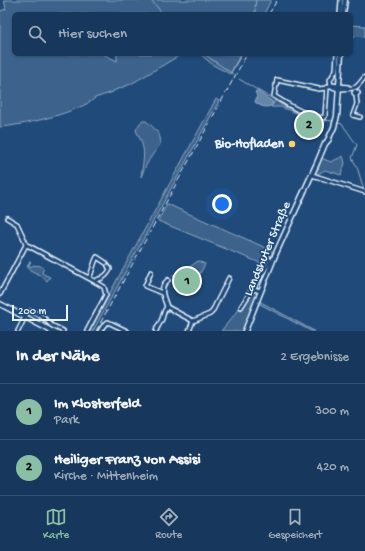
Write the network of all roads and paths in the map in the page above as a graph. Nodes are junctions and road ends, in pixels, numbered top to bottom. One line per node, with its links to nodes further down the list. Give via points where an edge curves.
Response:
1 (343, 1): 2 (street); 3 (main road)
2 (340, 12)
3 (343, 12)
4 (337, 56): 9 (street, via 336,70 330,80)
5 (341, 56): 10 (main road, Landshuter Straße)
6 (365, 77): 12 (street)
7 (277, 80): 8 (street); 11 (street, via 319,89); 11 (street, via 274,96 298,111 318,118 325,116)
8 (274, 84)
9 (331, 84): 10 (street); 11 (street)
10 (339, 87): 12 (street); 14 (main road, Landshuter Straße, via 334,127)
11 (327, 88)
12 (353, 88): 13 (street, via 357,104 353,115)
13 (360, 117)
14 (312, 175): 15 (street); 25 (main road, Landshuter Straße)
15 (365, 192)
16 (7, 218): 17 (street, via 17,224)
17 (26, 245): 20 (street); 27 (street)
18 (269, 259): 24 (street)
19 (151, 272): 26 (street, via 145,286)
20 (89, 278): 23 (street); 23 (street, via 97,257 110,269)
21 (229, 278): 32 (street, via 210,314)
22 (168, 280): 26 (street)
23 (96, 282): 36 (street, via 104,287 106,295)
24 (253, 289): 25 (street); 30 (street)
25 (261, 291): 41 (main road, Landshuter Straße)
26 (162, 293): 29 (street)
27 (0, 294)
28 (0, 304): 31 (main road)
29 (167, 307): 32 (street); 39 (street)
30 (241, 308)
31 (25, 317): 33 (main road); 33 (street, via 29,311 33,311 50,324); 34 (street)
32 (193, 321): 40 (street)
33 (50, 329): 35 (street, via 55,327)
34 (18, 331)
35 (63, 331)
36 (87, 331)
37 (100, 331): 38 (street, via 106,323)
38 (127, 331)
39 (156, 331)
40 (189, 331)
41 (244, 331)

